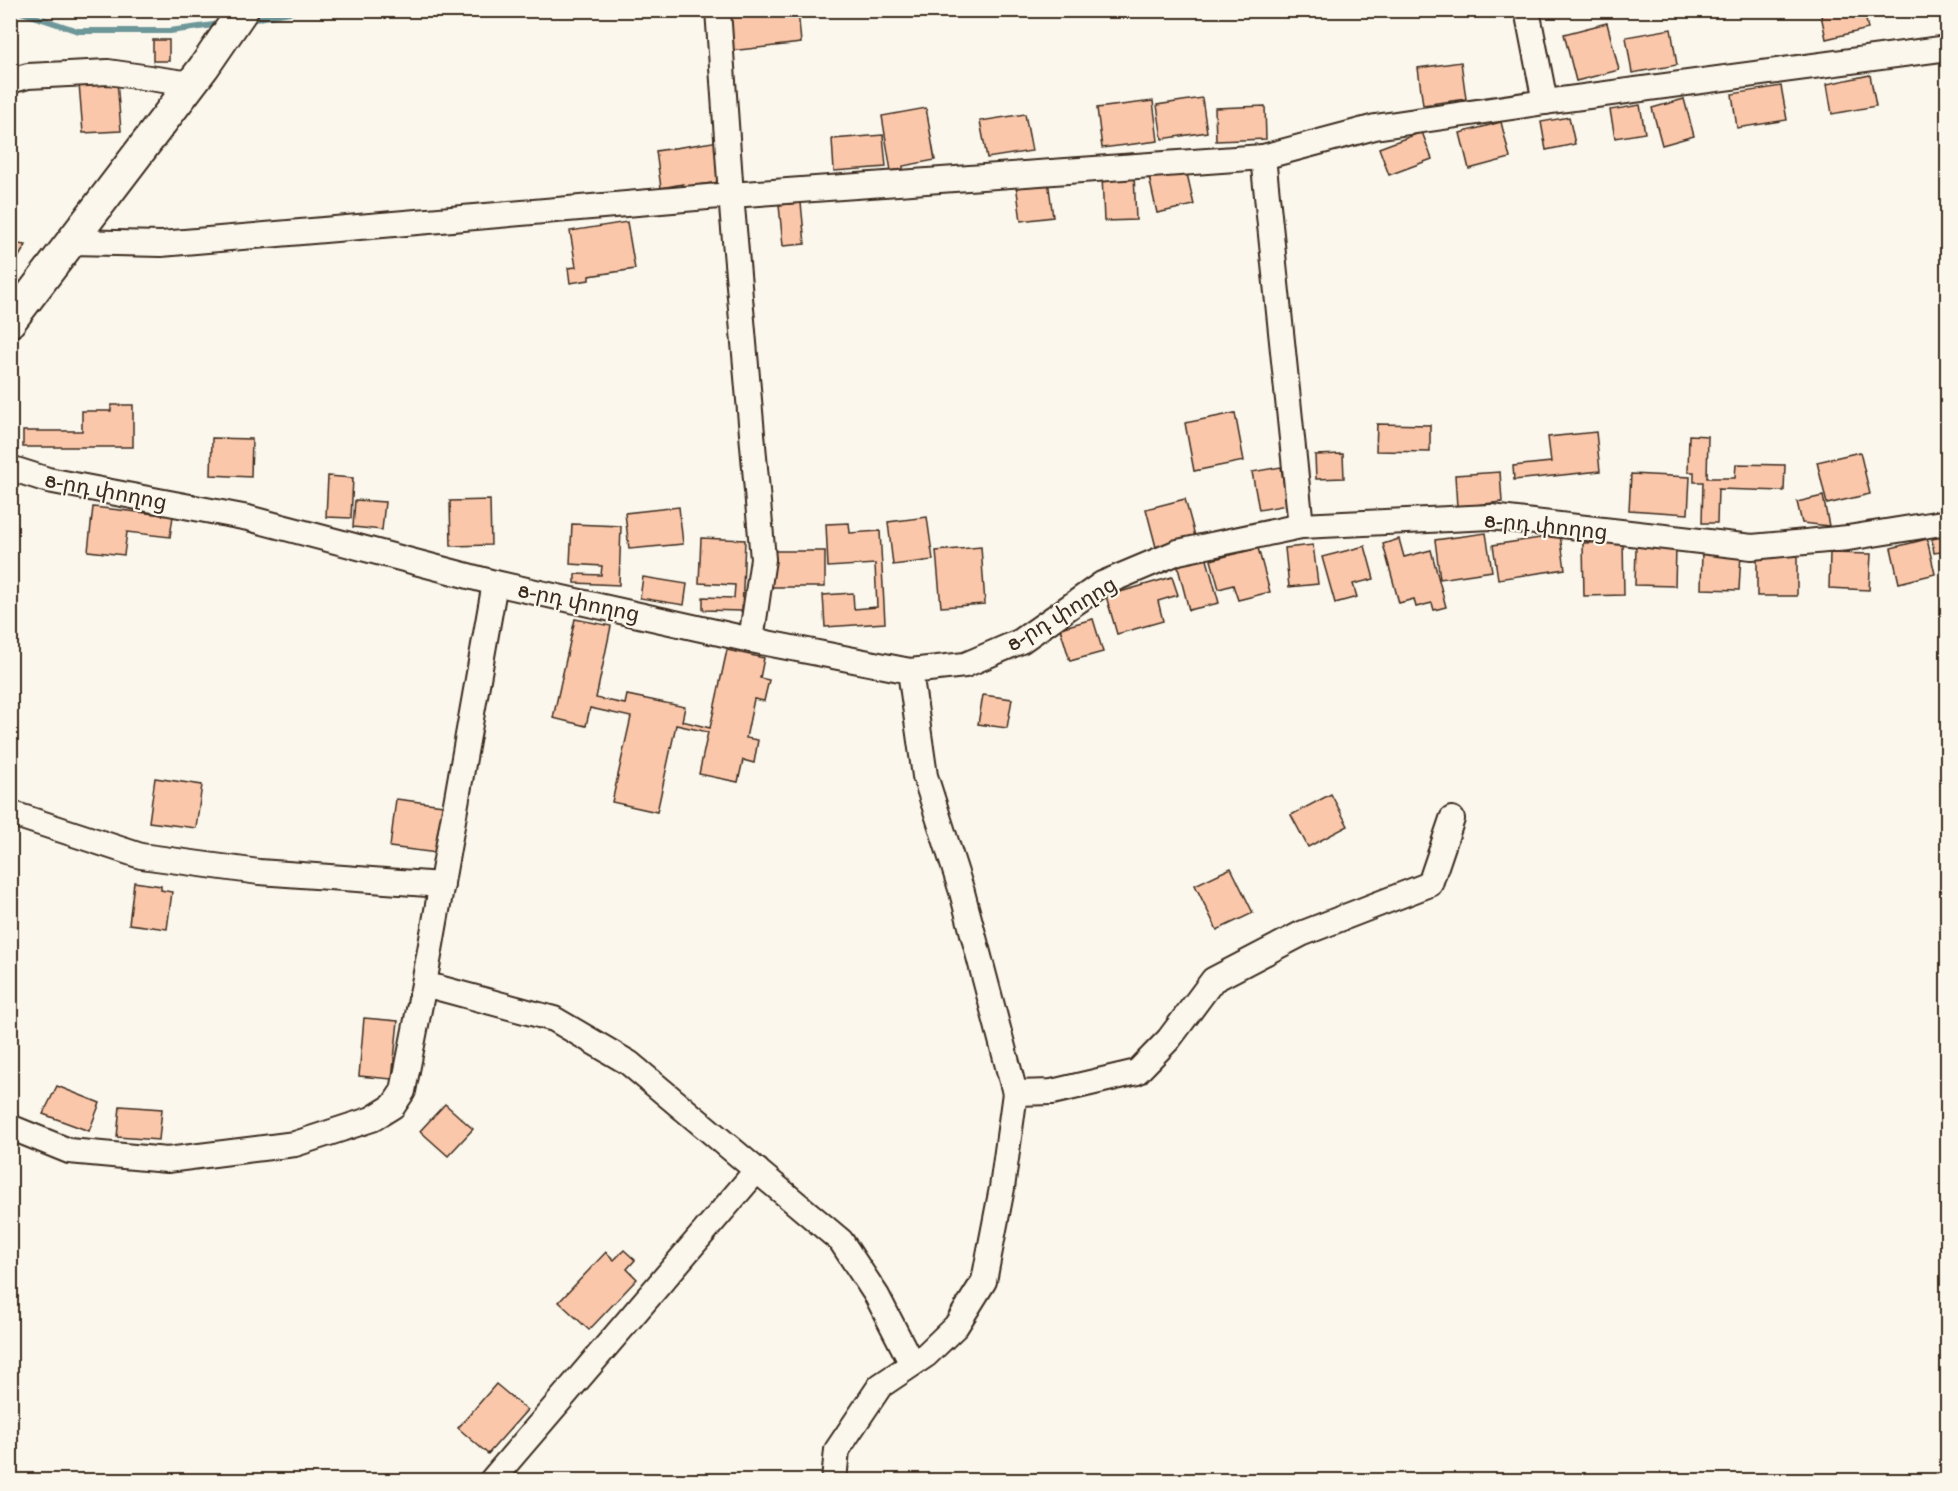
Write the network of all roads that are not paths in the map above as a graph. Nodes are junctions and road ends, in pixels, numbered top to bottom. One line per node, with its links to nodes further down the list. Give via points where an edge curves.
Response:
1 (243, 10): 5 (main road)
2 (718, 10): 9 (street)
3 (1527, 10): 7 (street)
4 (1947, 48): 7 (street)
5 (197, 75): 6 (street, via 108,72 28,76); 10 (main road)
6 (10, 81)
7 (1545, 102): 8 (street, via 1375,127)
8 (1263, 157): 9 (street); 14 (street)
9 (731, 195): 10 (street, via 161,244); 16 (street, via 763,559)
10 (71, 242): 11 (main road)
11 (10, 322)
12 (10, 468): 15 (street, 8-րդ փողոց, via 48,480 248,518)
13 (1947, 522): 14 (street, 8-րդ փողոց, via 1848,538 1752,547 1491,517)
14 (1301, 526): 17 (street, 8-րդ փողոց, via 1178,552 1102,584 1021,641 966,665)
15 (495, 583): 16 (street, 8-րդ փողոց); 20 (street)
16 (751, 640): 17 (street, 8-րդ փողոց)
17 (910, 671): 22 (street, via 925,776 962,892)
18 (10, 813): 20 (street, via 141,856 259,872)
19 (1452, 819): 22 (street, via 1430,884 1301,934 1213,980 1169,1039 1137,1072 1052,1092)
20 (442, 885): 21 (street)
21 (424, 984): 23 (street, via 403,1090 393,1106 372,1119 295,1143 167,1160 69,1151); 24 (street, via 554,1019 629,1064)
22 (1015, 1093): 25 (street, via 984,1281 956,1326)
23 (10, 1127)
24 (757, 1170): 25 (street, via 841,1241 877,1296); 26 (street)
25 (912, 1364): 27 (street, via 880,1386 837,1450)
26 (492, 1480)
27 (834, 1480)

